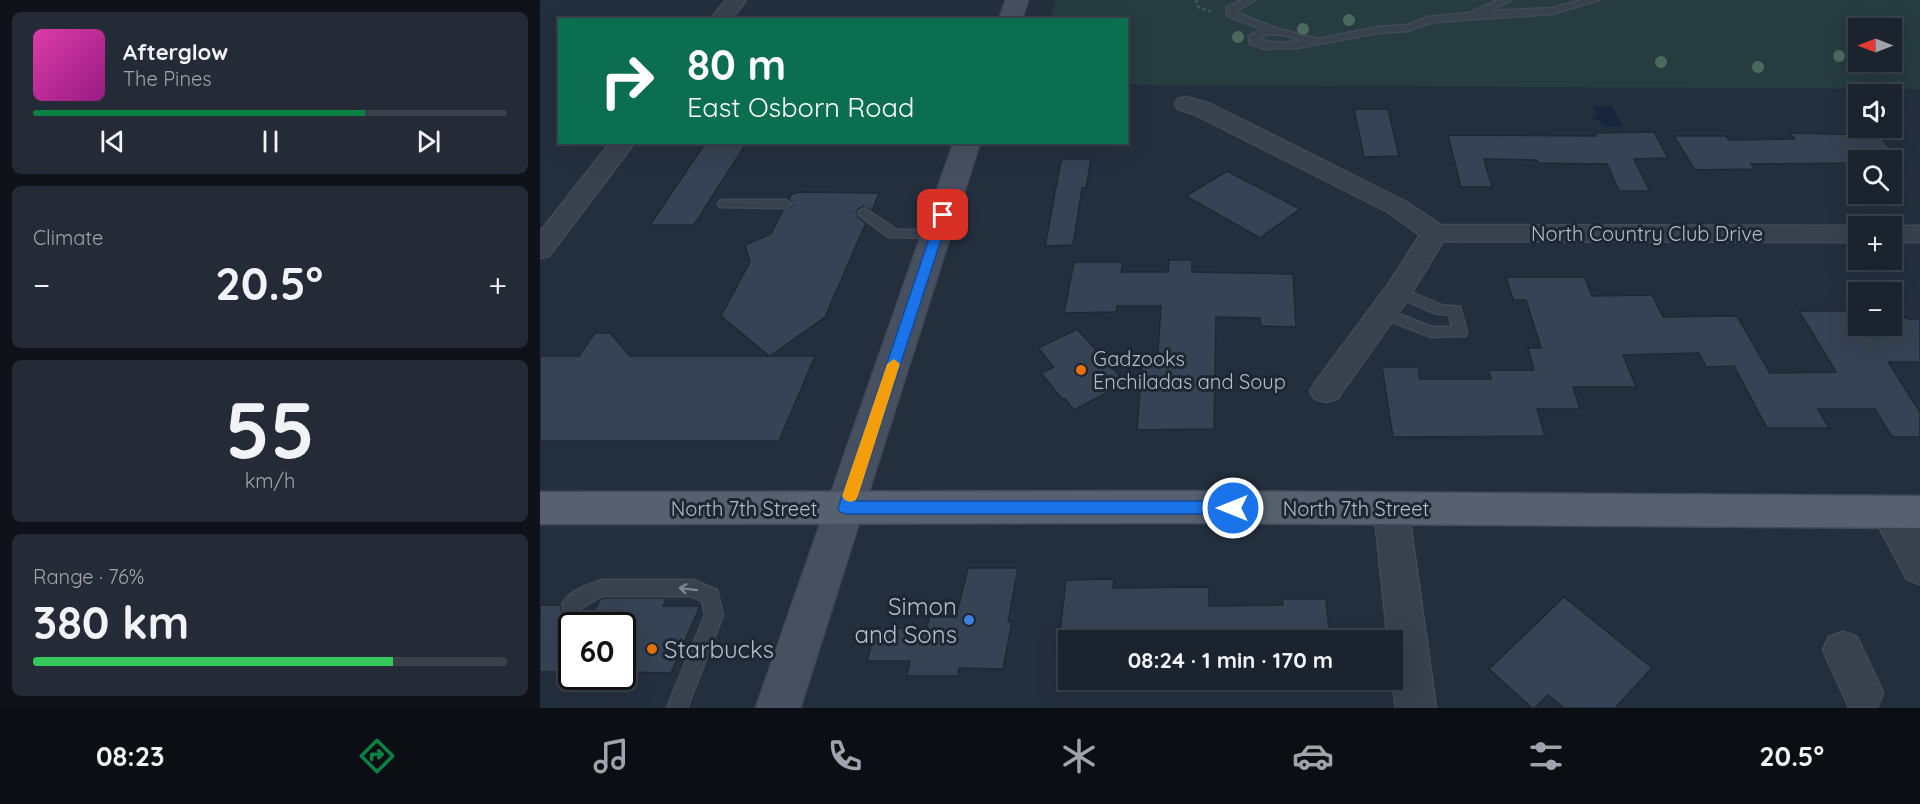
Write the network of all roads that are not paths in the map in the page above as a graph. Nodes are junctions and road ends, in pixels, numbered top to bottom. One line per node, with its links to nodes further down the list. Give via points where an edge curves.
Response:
1 (736, 0): 7 (street)
2 (1017, 0): 8 (main road)
3 (1250, 0): 9 (lane, via 1230,9 1230,14)
4 (1506, 0): 6 (lane)
5 (1594, 0): 6 (lane, via 1552,11)
6 (1475, 15): 10 (lane, via 1427,20 1409,27)
7 (722, 18)
8 (1011, 18)
9 (1276, 31): 10 (lane); 10 (lane, via 1260,33 1253,40 1271,46)
10 (1317, 42)
11 (1186, 104): 17 (street, via 1397,207)
12 (622, 144): 22 (street)
13 (967, 144): 18 (main road)
14 (724, 204): 15 (lane)
15 (786, 204)
16 (864, 212): 18 (lane, via 894,234)
17 (1435, 233): 19 (street, North Country Club Drive); 23 (street)
18 (937, 234): 25 (main road)
19 (1848, 234)
20 (1902, 234): 21 (street)
21 (1920, 234)
22 (540, 250)
23 (1326, 391)
24 (540, 508): 25 (main road, North 7th Street)
25 (846, 508): 26 (main road, North 7th Street); 33 (main road)
26 (1391, 508): 27 (main road, North 7th Street); 34 (street)
27 (1904, 512): 28 (street)
28 (1920, 568)
29 (571, 605): 32 (lane, one-way to 29, via 714,615 710,596 693,588 603,588)
30 (1843, 650): 31 (street)
31 (1863, 693)
32 (677, 708)
33 (778, 708)
34 (1416, 708)

